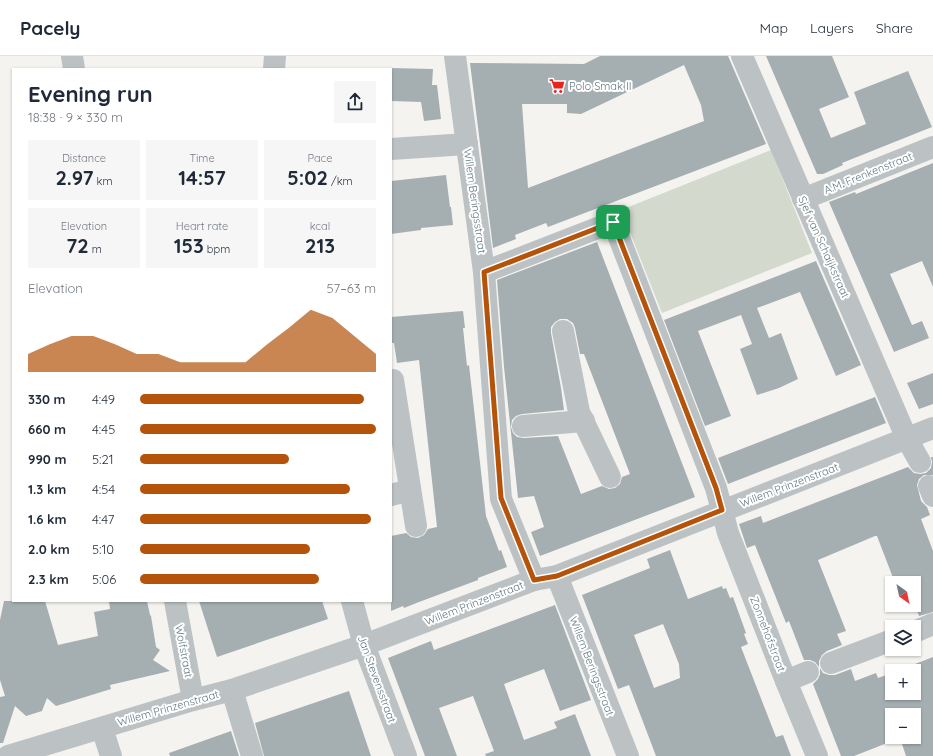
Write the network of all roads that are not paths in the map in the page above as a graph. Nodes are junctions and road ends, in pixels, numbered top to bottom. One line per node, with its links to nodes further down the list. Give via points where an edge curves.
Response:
1 (72, 56): 5 (street)
2 (275, 56): 6 (street)
3 (455, 56): 7 (street, Willem Beringsstraat)
4 (742, 56): 10 (street, Sjef van Schaijkstraat)
5 (74, 68)
6 (274, 68)
7 (467, 144): 9 (street); 11 (street, Willem Beringsstraat)
8 (933, 147): 10 (street, A.M. Frenkenstraat)
9 (392, 149)
10 (803, 199): 17 (street, Sjef van Schaijkstraat)
11 (484, 272): 15 (street, Willem Beringsstraat); 21 (street, Zonnehofstraat, via 613,222 716,488)
12 (563, 331): 14 (street, via 579,412)
13 (393, 380): 20 (street)
14 (584, 421): 15 (street); 19 (street)
15 (510, 427): 24 (street, Willem Beringsstraat, via 501,498)
16 (933, 428): 17 (street, Willem Prinzenstraat)
17 (907, 438): 18 (street, Sjef van Schaijkstraat); 21 (street, Willem Prinzenstraat)
18 (920, 462)
19 (610, 477)
20 (400, 493): 22 (street)
21 (722, 510): 23 (street, Willem Prinzenstraat); 33 (street, Zonnehofstraat, via 728,533)
22 (416, 526)
23 (557, 576): 24 (street, Willem Prinzenstraat); 41 (street, Willem Beringsstraat)
24 (534, 580): 30 (street, Willem Prinzenstraat)
25 (175, 602): 35 (street, Wolfstraat)
26 (352, 602): 30 (street, Jan Stevensstraat)
27 (933, 624): 28 (street)
28 (921, 629)
29 (885, 643): 31 (street)
30 (364, 645): 34 (street, Willem Prinzenstraat); 40 (street, Jan Stevensstraat)
31 (831, 663)
32 (808, 672): 33 (street)
33 (786, 681): 42 (street, Zonnehofstraat)
34 (232, 690): 35 (street, Willem Prinzenstraat); 39 (street)
35 (194, 700): 36 (street, Willem Prinzenstraat)
36 (102, 728): 37 (street, Willem Prinzenstraat); 38 (street)
37 (8, 756)
38 (111, 756)
39 (252, 756)
40 (406, 756)
41 (628, 756)
42 (817, 756)

